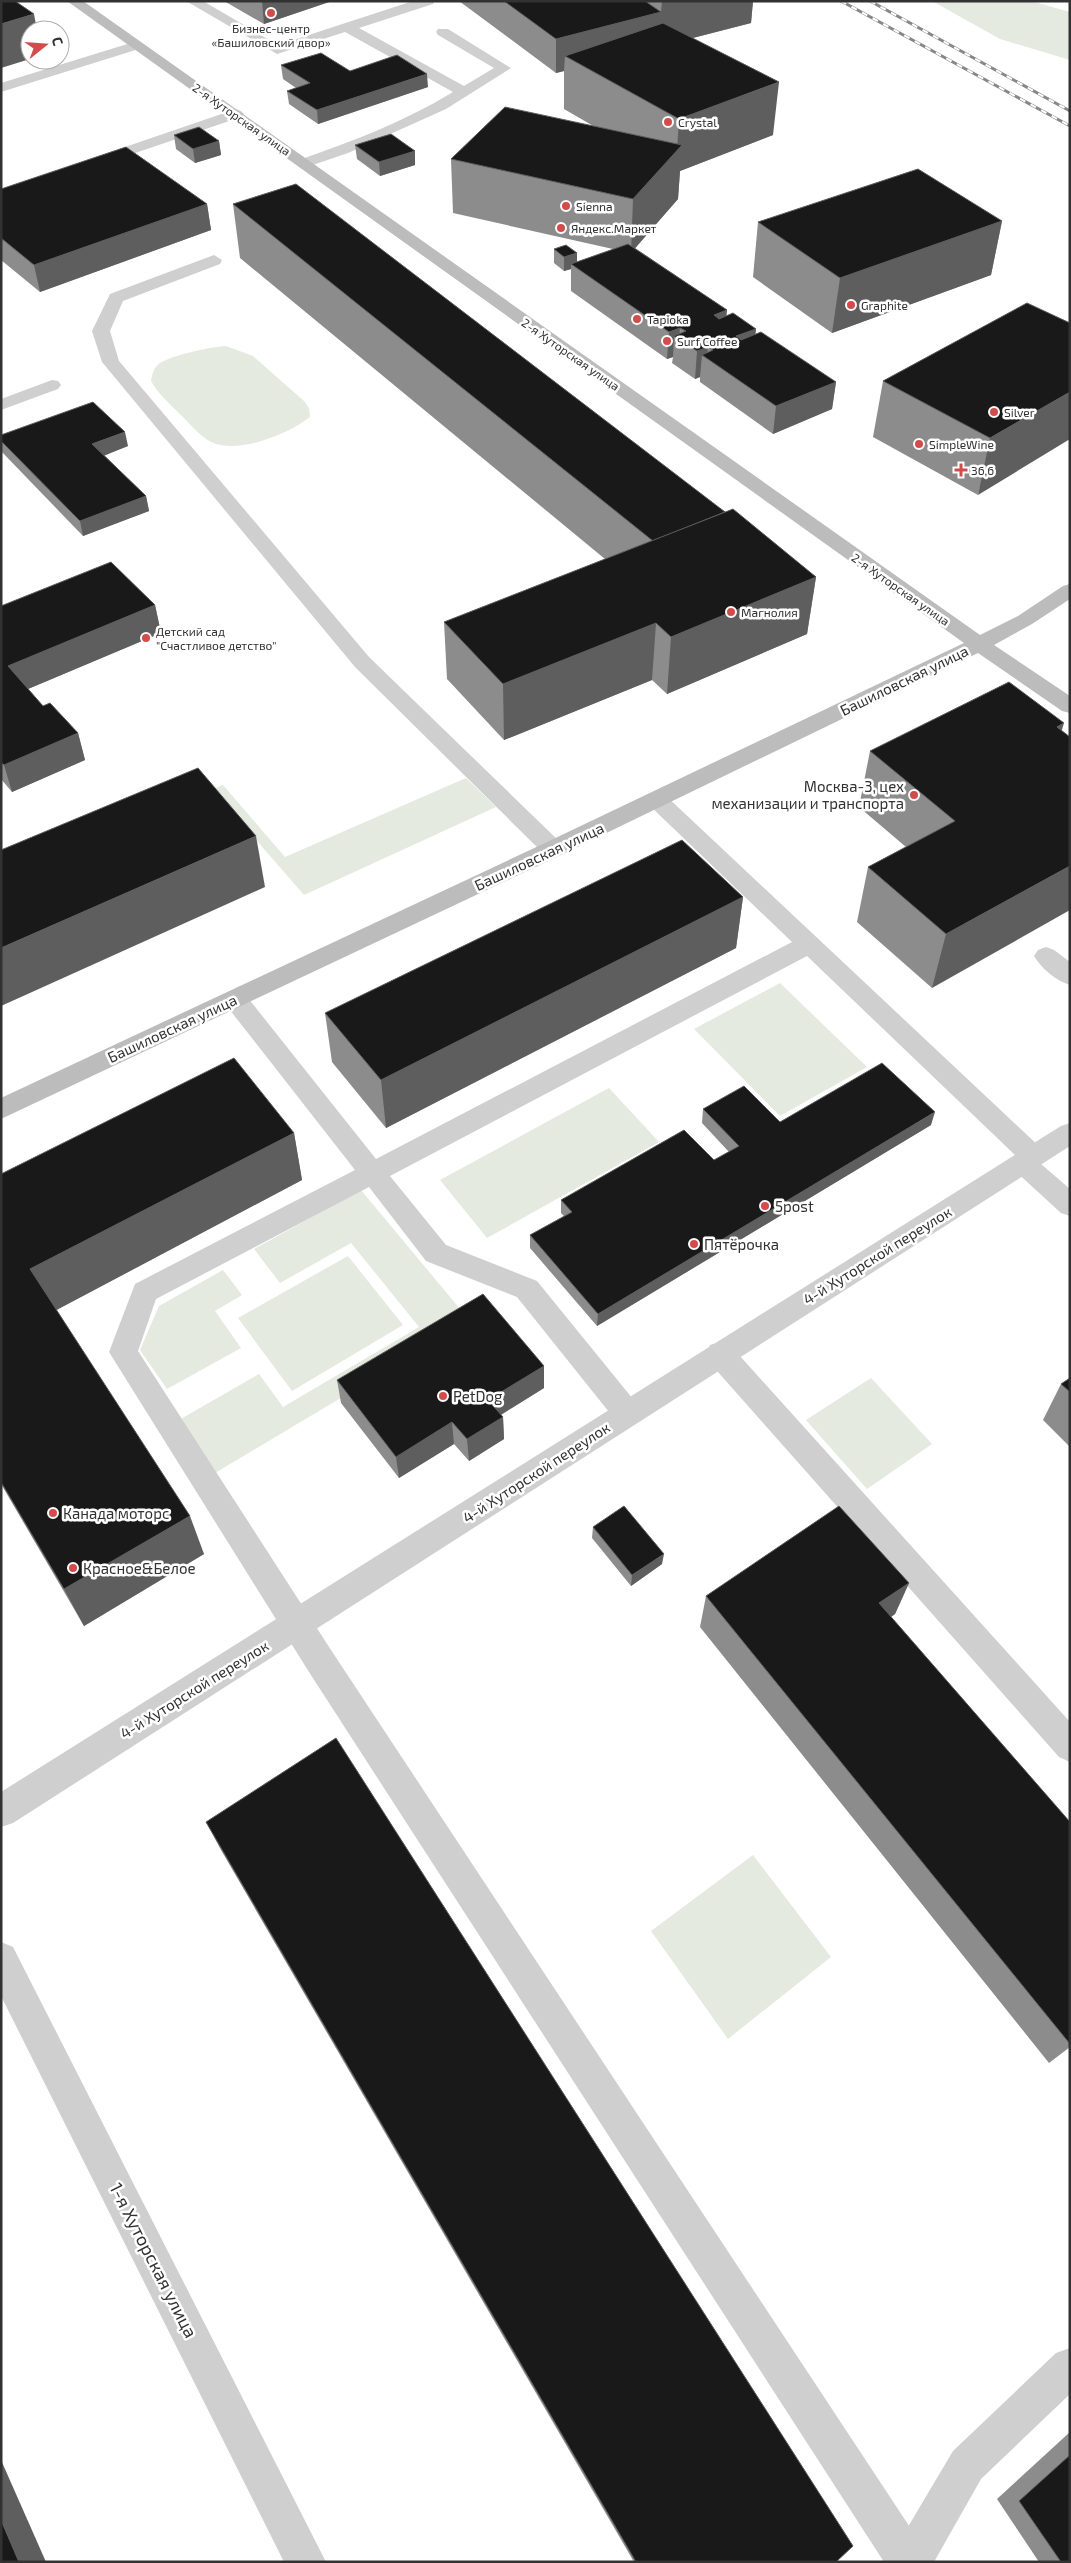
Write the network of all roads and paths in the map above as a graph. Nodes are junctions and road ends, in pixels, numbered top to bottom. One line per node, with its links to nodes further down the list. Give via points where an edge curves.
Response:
1 (74, 1): 6 (street, 2-я Хуторская улица)
2 (193, 1): 4 (street, via 278,50)
3 (428, 1): 4 (street)
4 (346, 26): 8 (street)
5 (443, 32): 8 (street, via 504,68)
6 (137, 45): 7 (street); 9 (street, 2-я Хуторская улица)
7 (1, 88)
8 (464, 92): 10 (street, via 441,106 361,142)
9 (236, 114): 10 (street, 2-я Хуторская улица); 11 (street)
10 (304, 163): 16 (street, 2-я Хуторская улица)
11 (76, 168)
12 (214, 260): 19 (street, via 116,298 100,331 111,362 362,662)
13 (52, 385): 14 (street)
14 (1, 405)
15 (1070, 590): 16 (street, Башиловская улица)
16 (979, 644): 17 (street, 2-я Хуторская улица); 18 (street, Башиловская улица)
17 (1070, 706)
18 (656, 799): 19 (street, Башиловская улица); 20 (street)
19 (553, 849): 23 (street, Башиловская улица)
20 (809, 944): 26 (street); 27 (street)
21 (1046, 956): 22 (street)
22 (1070, 976)
23 (235, 999): 24 (street, Башиловская улица); 27 (street)
24 (1, 1109)
25 (1070, 1133): 26 (street, 4-й Хуторской переулок)
26 (1028, 1160): 28 (street); 29 (street, 4-й Хуторской переулок)
27 (372, 1173): 30 (street, via 436,1253 526,1289); 31 (street, via 145,1292 123,1352)
28 (1070, 1205)
29 (720, 1354): 30 (street, 4-й Хуторской переулок); 32 (street)
30 (627, 1413): 31 (street, 4-й Хуторской переулок)
31 (296, 1624): 33 (street, 4-й Хуторской переулок); 37 (street)
32 (1070, 1746)
33 (1, 1811)
34 (1, 1959): 36 (street, 1-я Хуторская улица)
35 (1070, 2367): 37 (street, via 967,2465)
36 (306, 2562)
37 (909, 2562)

